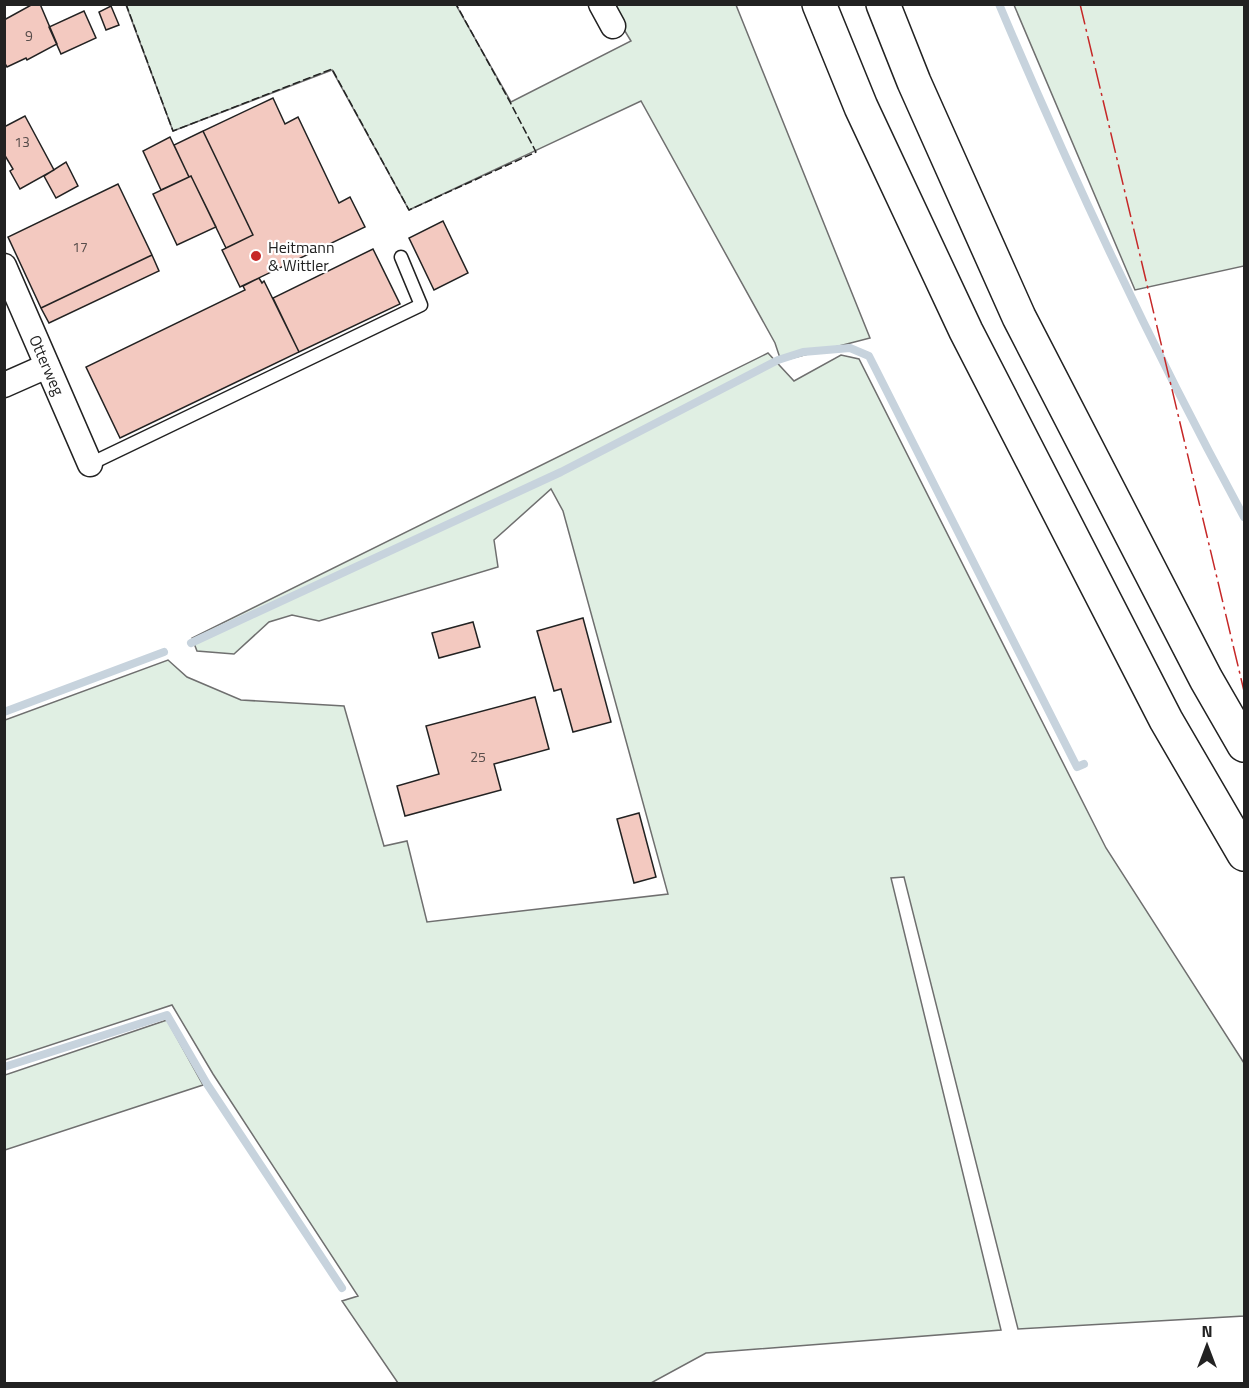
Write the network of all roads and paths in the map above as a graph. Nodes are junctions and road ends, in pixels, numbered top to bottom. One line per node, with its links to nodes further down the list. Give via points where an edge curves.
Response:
1 (600, 4): 4 (street)
2 (819, 4): 11 (highway, via 861,107 966,331 1166,720)
3 (883, 4): 10 (highway, via 1019,317 1206,679)
4 (613, 26)
5 (401, 257): 9 (lane, via 421,305)
6 (4, 266): 7 (street, Otterweg)
7 (46, 366): 8 (street); 9 (street, Otterweg)
8 (4, 385)
9 (90, 464)
10 (1245, 745)
11 (1245, 854)

